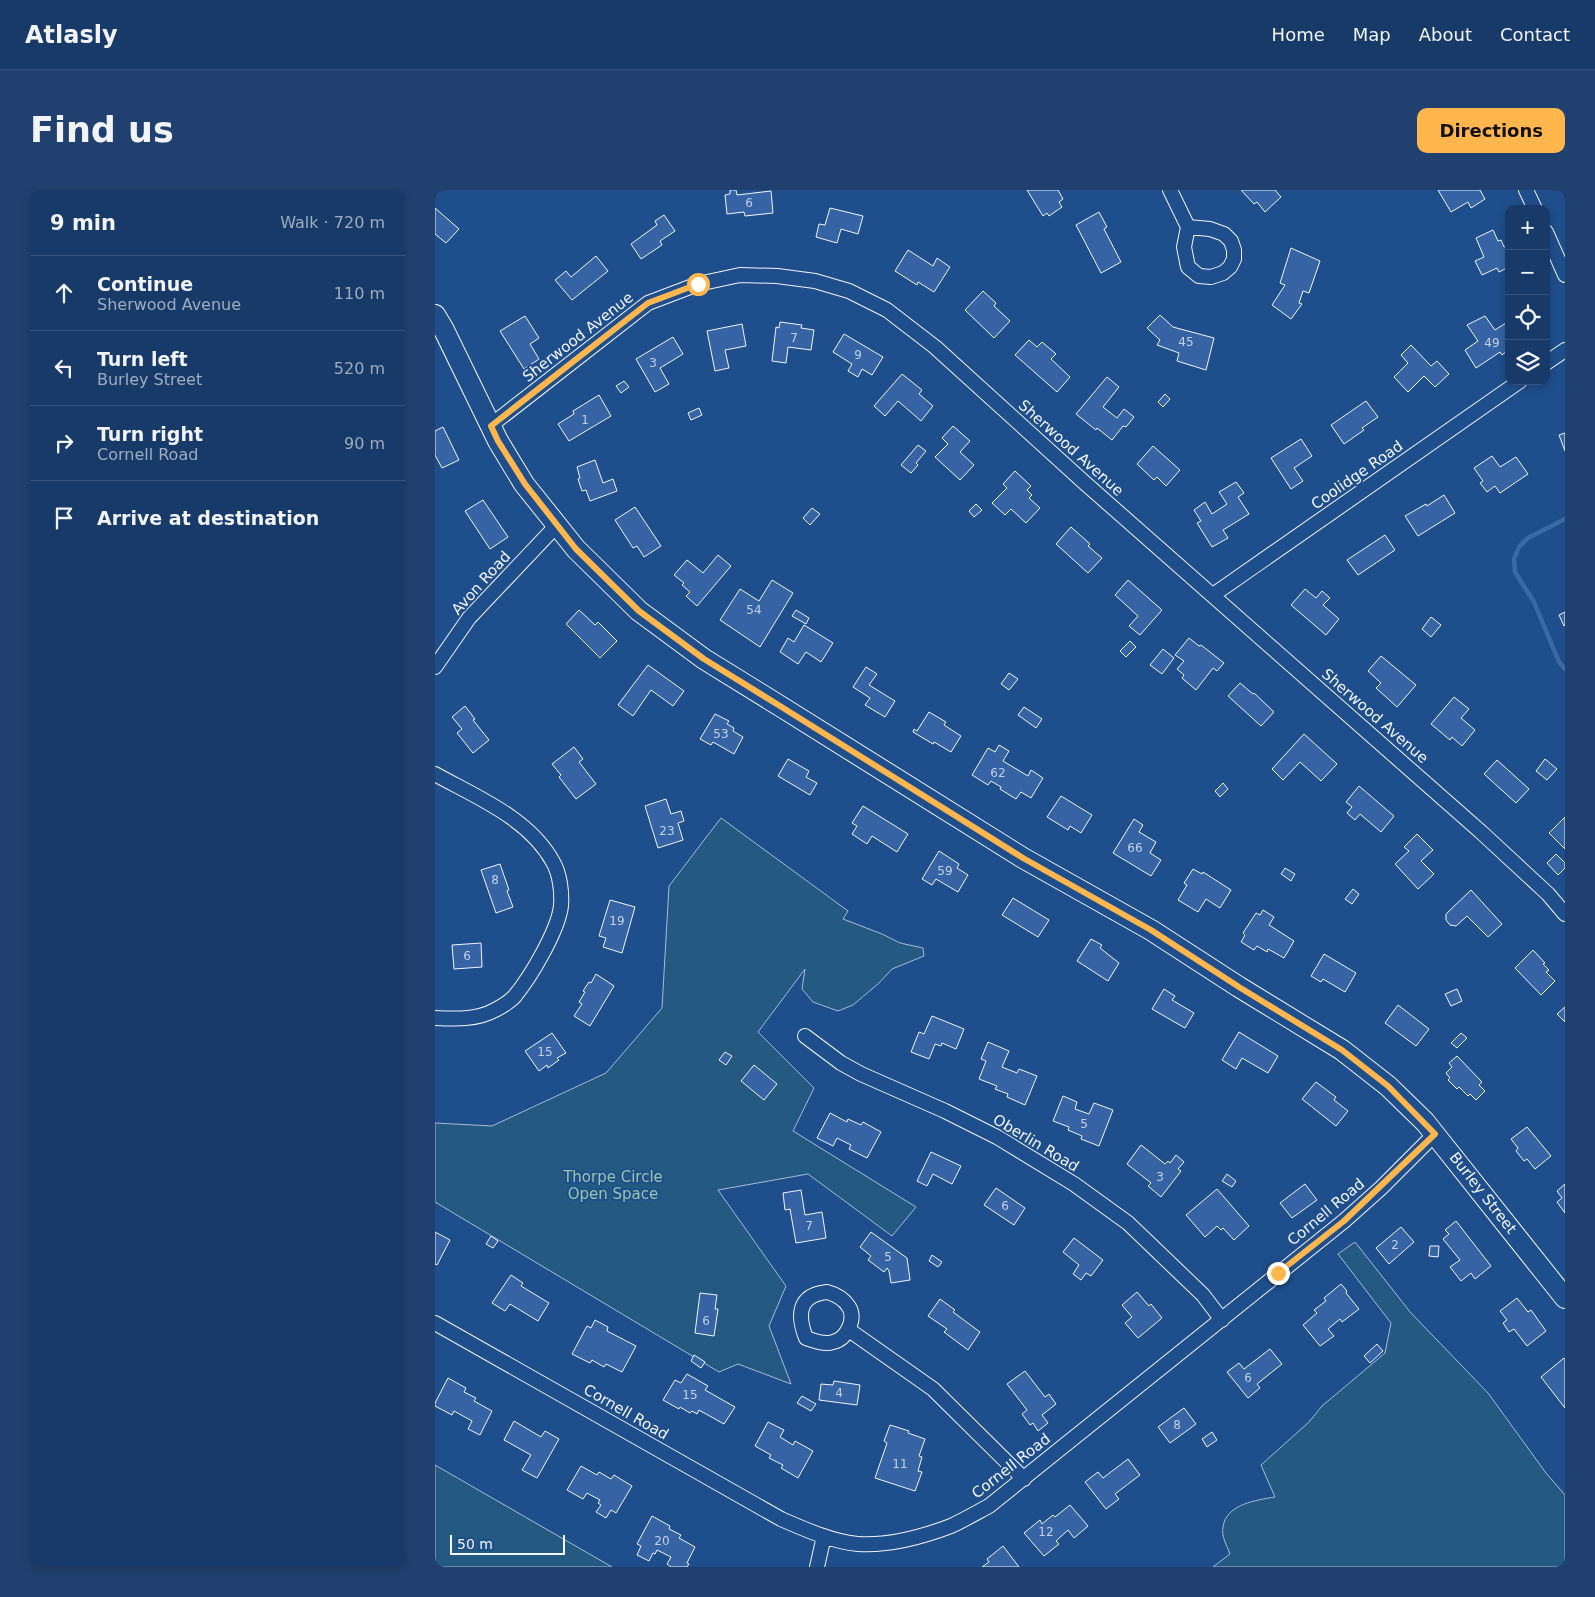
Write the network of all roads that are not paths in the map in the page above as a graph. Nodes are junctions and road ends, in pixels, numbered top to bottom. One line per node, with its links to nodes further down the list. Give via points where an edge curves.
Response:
1 (1170, 190): 4 (street)
2 (1526, 190): 3 (street)
3 (1533, 205)
4 (1188, 227)
5 (1550, 241): 6 (street)
6 (1565, 274)
7 (435, 315): 11 (main road, Burley Street)
8 (1565, 350): 9 (street)
9 (1550, 360)
10 (1514, 385): 13 (street, Coolidge Road)
11 (491, 426): 12 (main road, Burley Street, via 525,484); 13 (street, Sherwood Avenue, via 648,303 698,284 740,276 815,281 849,291 887,310 928,342)
12 (557, 526): 14 (street, Avon Road, via 469,618); 19 (main road, Burley Street, via 639,611 704,659 1023,858 1151,930 1342,1050 1388,1086)
13 (1213, 595): 16 (street, Sherwood Avenue, via 1481,832)
14 (435, 667)
15 (435, 774): 17 (street, via 493,806 541,843 554,863 561,886 561,907 553,932 513,998 474,1018)
16 (1565, 914)
17 (435, 1018)
18 (805, 1036): 21 (street, Oberlin Road, via 861,1074 945,1110 1075,1184 1128,1223 1203,1295)
19 (1435, 1134): 20 (main road, Burley Street); 21 (street, Cornell Road, via 1344,1221)
20 (1565, 1298)
21 (1222, 1320): 24 (street, Cornell Road)
22 (435, 1323): 25 (street, Cornell Road, via 781,1519)
23 (849, 1330): 24 (street, via 933,1389)
24 (1024, 1479): 25 (street, Cornell Road, via 989,1506 952,1526 918,1536 887,1544 856,1544)
25 (824, 1536): 26 (street)
26 (817, 1567)

